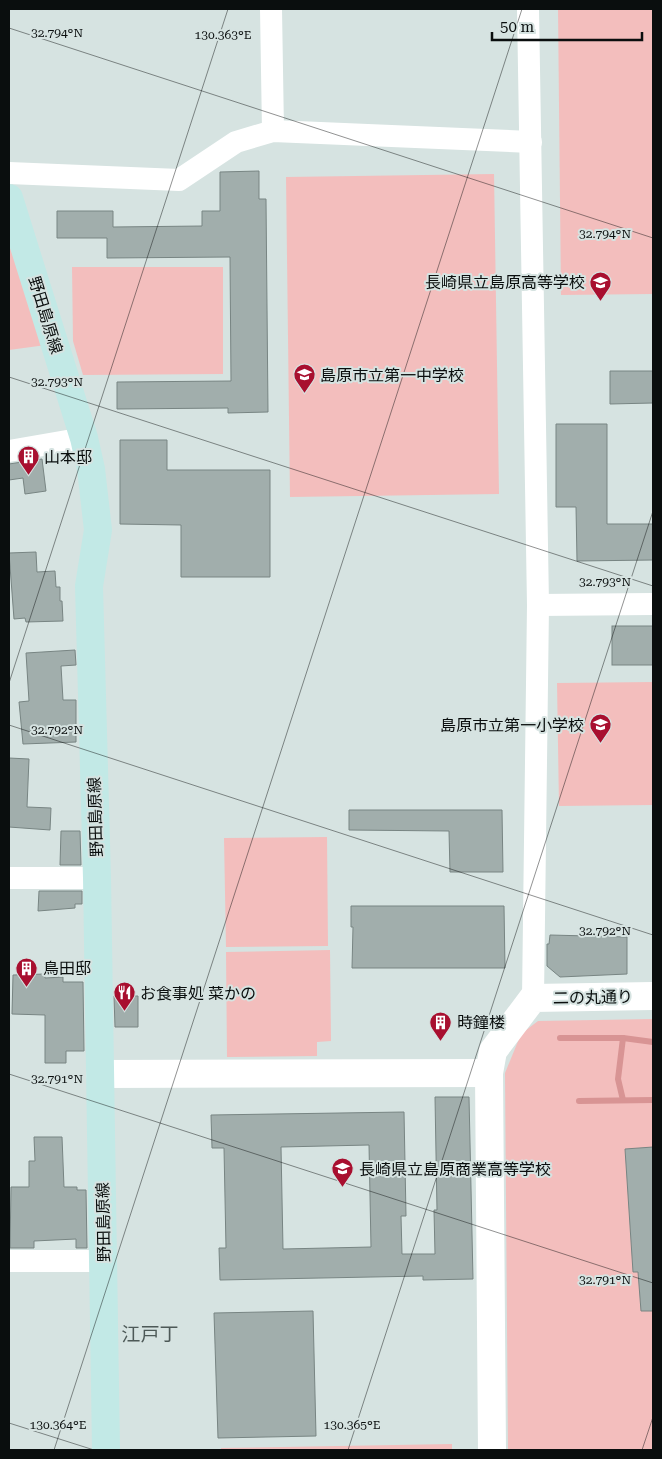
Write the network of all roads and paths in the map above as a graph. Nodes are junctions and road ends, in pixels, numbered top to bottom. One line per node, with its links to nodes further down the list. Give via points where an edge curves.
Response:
1 (271, 9): 3 (street)
2 (528, 9): 4 (street)
3 (273, 131): 4 (street); 5 (street, via 236,142 179,180)
4 (531, 142): 10 (street)
5 (9, 173)
6 (9, 198): 7 (main road, 野田島原線)
7 (84, 438): 8 (street); 12 (main road, 野田島原線, via 98,530 89,586)
8 (9, 451)
9 (653, 604): 10 (street)
10 (538, 605): 14 (street)
11 (9, 878): 12 (street)
12 (97, 878): 16 (main road, 野田島原線)
13 (653, 996): 14 (street, 二の丸通り)
14 (534, 998): 15 (street, via 493,1052)
15 (489, 1073): 16 (street); 20 (street)
16 (100, 1074): 17 (main road, 野田島原線)
17 (103, 1260): 18 (street); 19 (main road, 野田島原線)
18 (9, 1261)
19 (106, 1450)
20 (492, 1450)

